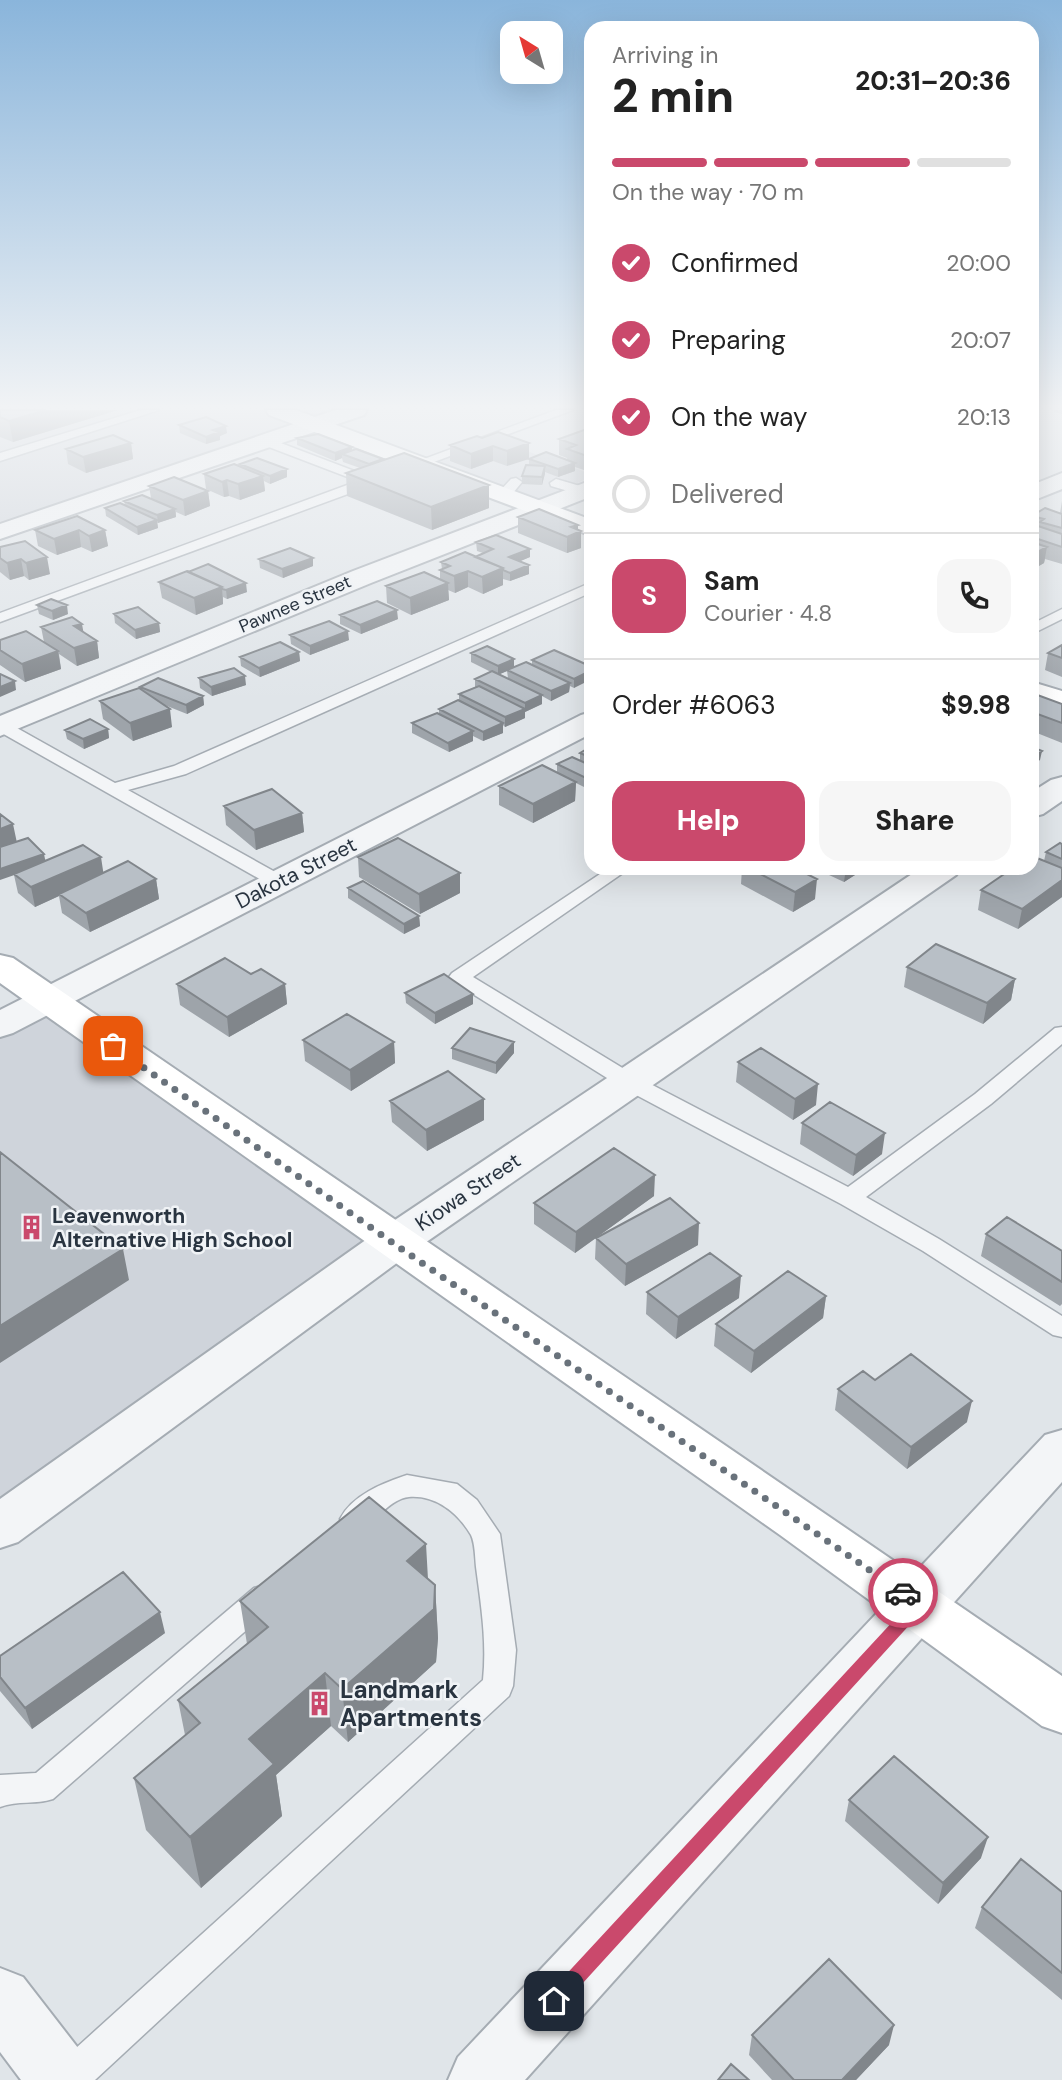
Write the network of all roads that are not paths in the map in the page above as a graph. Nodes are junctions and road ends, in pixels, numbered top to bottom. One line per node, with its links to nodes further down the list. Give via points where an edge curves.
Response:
1 (73, 507): 7 (street)
2 (300, 507): 10 (lane)
3 (534, 507): 5 (street)
4 (545, 507): 5 (street, Pawnee Street)
5 (538, 510): 6 (street); 14 (street, Pawnee Street)
6 (584, 526)
7 (0, 532)
8 (584, 590): 17 (lane, via 180,770)
9 (1062, 613): 11 (lane)
10 (0, 618)
11 (1039, 627)
12 (1039, 693): 13 (street)
13 (1062, 701)
14 (3, 723): 17 (lane)
15 (584, 725): 21 (street, Dakota Street)
16 (1062, 787): 18 (street)
17 (115, 788): 21 (lane)
18 (1039, 802)
19 (611, 875): 26 (lane, via 459,977)
20 (934, 875): 26 (street, Kiowa Street)
21 (279, 882): 23 (street, Dakota Street)
22 (0, 965): 23 (street)
23 (49, 1000): 24 (street, Dakota Street); 28 (street)
24 (0, 1025)
25 (1062, 1033): 27 (lane, via 983,1099)
26 (631, 1083): 27 (lane); 28 (street, Kiowa Street)
27 (849, 1198): 29 (lane)
28 (393, 1243): 31 (street, Kiowa Street); 34 (street)
29 (1062, 1328)
30 (1062, 1449): 34 (street)
31 (0, 1527)
32 (337, 1534): 39 (lane, via 379,1498 407,1486 447,1492 467,1508 486,1534 501,1650 498,1686)
33 (284, 1580): 36 (lane, via 42,1788)
34 (919, 1604): 35 (street); 40 (street)
35 (1062, 1708)
36 (0, 1792)
37 (0, 2000): 38 (street)
38 (62, 2080)
39 (68, 2080)
40 (481, 2080)

